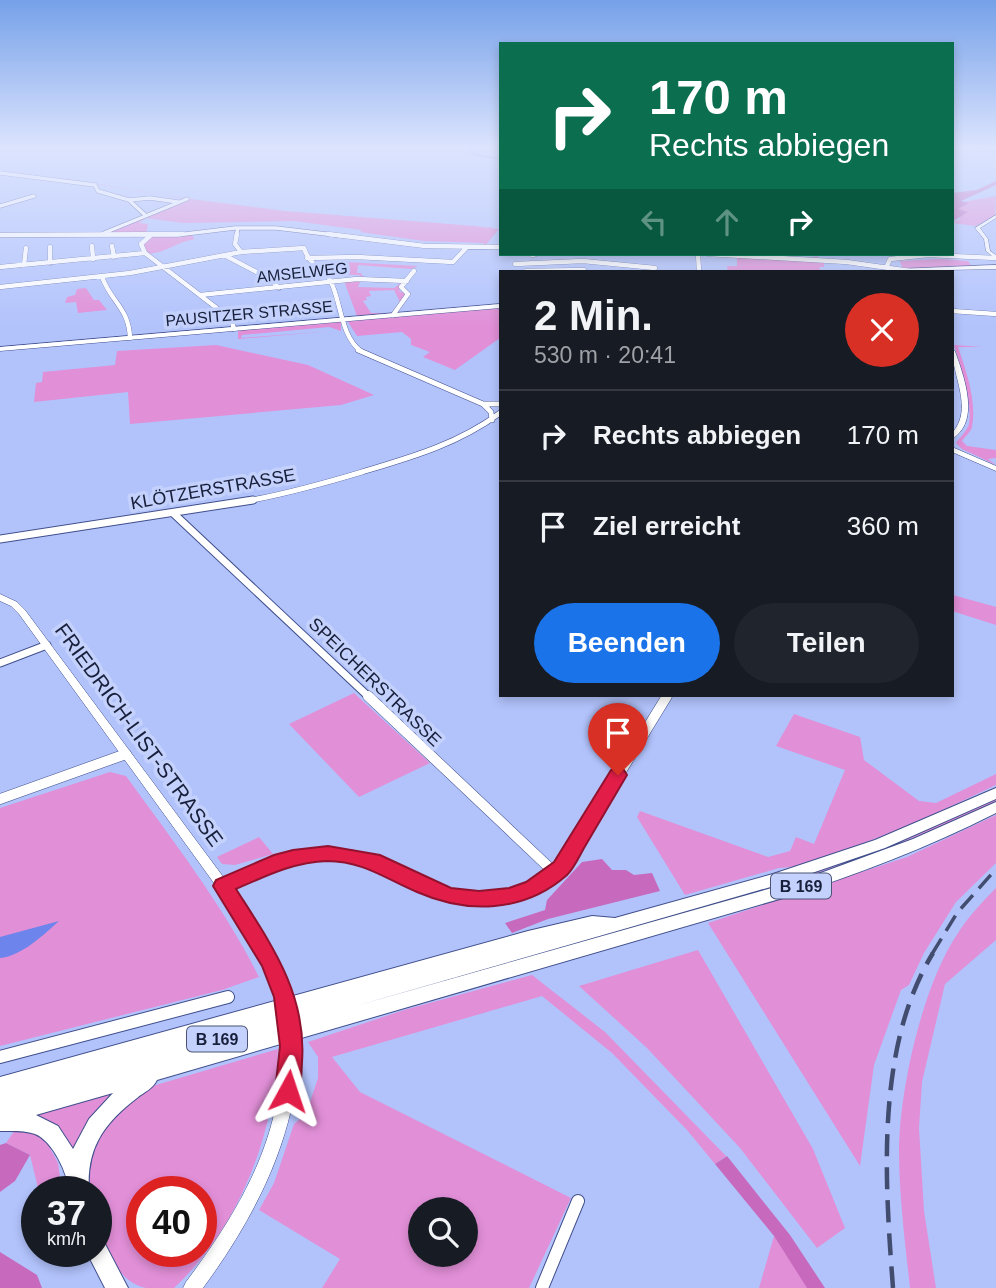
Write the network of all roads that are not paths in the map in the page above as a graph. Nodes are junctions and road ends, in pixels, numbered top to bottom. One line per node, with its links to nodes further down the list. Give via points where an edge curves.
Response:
1 (137, 207): 3 (street)
2 (166, 207): 3 (street)
3 (145, 215): 6 (street)
4 (996, 216): 28 (street, via 977,227)
5 (238, 228): 8 (street); 9 (street, via 299,229); 17 (street, via 235,243)
6 (101, 234): 7 (street); 8 (street)
7 (0, 235)
8 (153, 235): 19 (street, via 141,244)
9 (394, 242): 13 (street); 14 (street)
10 (92, 246): 29 (street)
11 (112, 246): 25 (street)
12 (50, 247): 31 (street)
13 (388, 247)
14 (467, 247): 15 (street); 27 (street, via 453,262)
15 (499, 247)
16 (26, 248): 33 (street)
17 (242, 251): 20 (street); 26 (street, via 304,250)
18 (382, 252): 27 (street)
19 (145, 253): 25 (street); 36 (street)
20 (224, 255): 36 (street); 47 (street)
21 (589, 256): 30 (street)
22 (738, 256): 34 (street)
23 (921, 256): 34 (street, via 889,260)
24 (946, 256): 28 (street)
25 (112, 258): 29 (street)
26 (307, 258): 27 (street); 45 (street)
27 (376, 258)
28 (996, 258)
29 (93, 259): 31 (street)
30 (587, 262): 32 (street); 38 (street); 39 (street)
31 (50, 263): 33 (street)
32 (515, 264)
33 (24, 265): 35 (street)
34 (887, 266): 40 (street)
35 (0, 267)
36 (163, 267): 43 (street); 48 (street)
37 (996, 267): 41 (street)
38 (654, 268)
39 (584, 270)
40 (905, 270)
41 (938, 270)
42 (414, 271): 44 (street)
43 (102, 276): 46 (street); 55 (street, via 129,316)
44 (407, 281): 45 (street, AMSELWEG); 52 (street, via 401,287 407,299)
45 (331, 282): 47 (street, AMSELWEG); 53 (street)
46 (0, 287)
47 (279, 288): 48 (street, AMSELWEG)
48 (200, 295): 54 (street, via 231,319)
49 (499, 306): 52 (street, PAUSITZER STRASSE)
50 (954, 311): 51 (street)
51 (996, 314)
52 (393, 315): 53 (street, PAUSITZER STRASSE)
53 (343, 319): 54 (street, PAUSITZER STRASSE); 58 (street, via 359,351)
54 (234, 329): 55 (street, PAUSITZER STRASSE)
55 (130, 338): 56 (street, PAUSITZER STRASSE)
56 (0, 349)
57 (954, 357): 62 (street, via 964,418)
58 (482, 404): 59 (street); 61 (street)
59 (499, 404)
60 (499, 414): 61 (street, KLÖTZERSTRASSE)
61 (492, 420): 65 (street, KLÖTZERSTRASSE, via 441,448 362,473 271,498)
62 (954, 435)
63 (954, 450): 64 (street)
64 (996, 469)
65 (173, 513): 66 (street, KLÖTZERSTRASSE); 75 (street, SPEICHERSTRASSE)
66 (0, 539)
67 (0, 597): 68 (street, FRIEDRICH-LIST-STRASSE, via 18,607)
68 (47, 645): 69 (street); 71 (street, FRIEDRICH-LIST-STRASSE)
69 (0, 663)
70 (667, 697): 75 (street)
71 (126, 754): 73 (street); 76 (street, FRIEDRICH-LIST-STRASSE)
72 (996, 793): 77 (highway, B 169, via 842,859)
73 (0, 799)
74 (996, 807): 81 (highway, B 169, via 912,846 783,892)
75 (556, 874): 76 (street, via 510,896 463,898 430,889 365,858 328,853 274,863)
76 (223, 886): 79 (street, FRIEDRICH-LIST-STRASSE, via 271,962)
77 (623, 924): 79 (highway, via 592,923); 83 (highway, B 169)
78 (228, 997): 80 (street)
79 (287, 1004): 82 (highway); 90 (street, FRIEDRICH-LIST-STRASSE, bridge, via 292,1046 285,1108 267,1165 225,1243)
80 (0, 1057)
81 (160, 1071): 84 (highway, B 169); 86 (highway, via 103,1113 90,1132)
82 (0, 1086)
83 (0, 1099)
84 (0, 1119): 85 (highway, via 35,1123 53,1132)
85 (74, 1176)
86 (80, 1176)
87 (578, 1201): 91 (street)
88 (105, 1267): 89 (highway)
89 (117, 1288)
90 (192, 1288)
91 (541, 1288)

